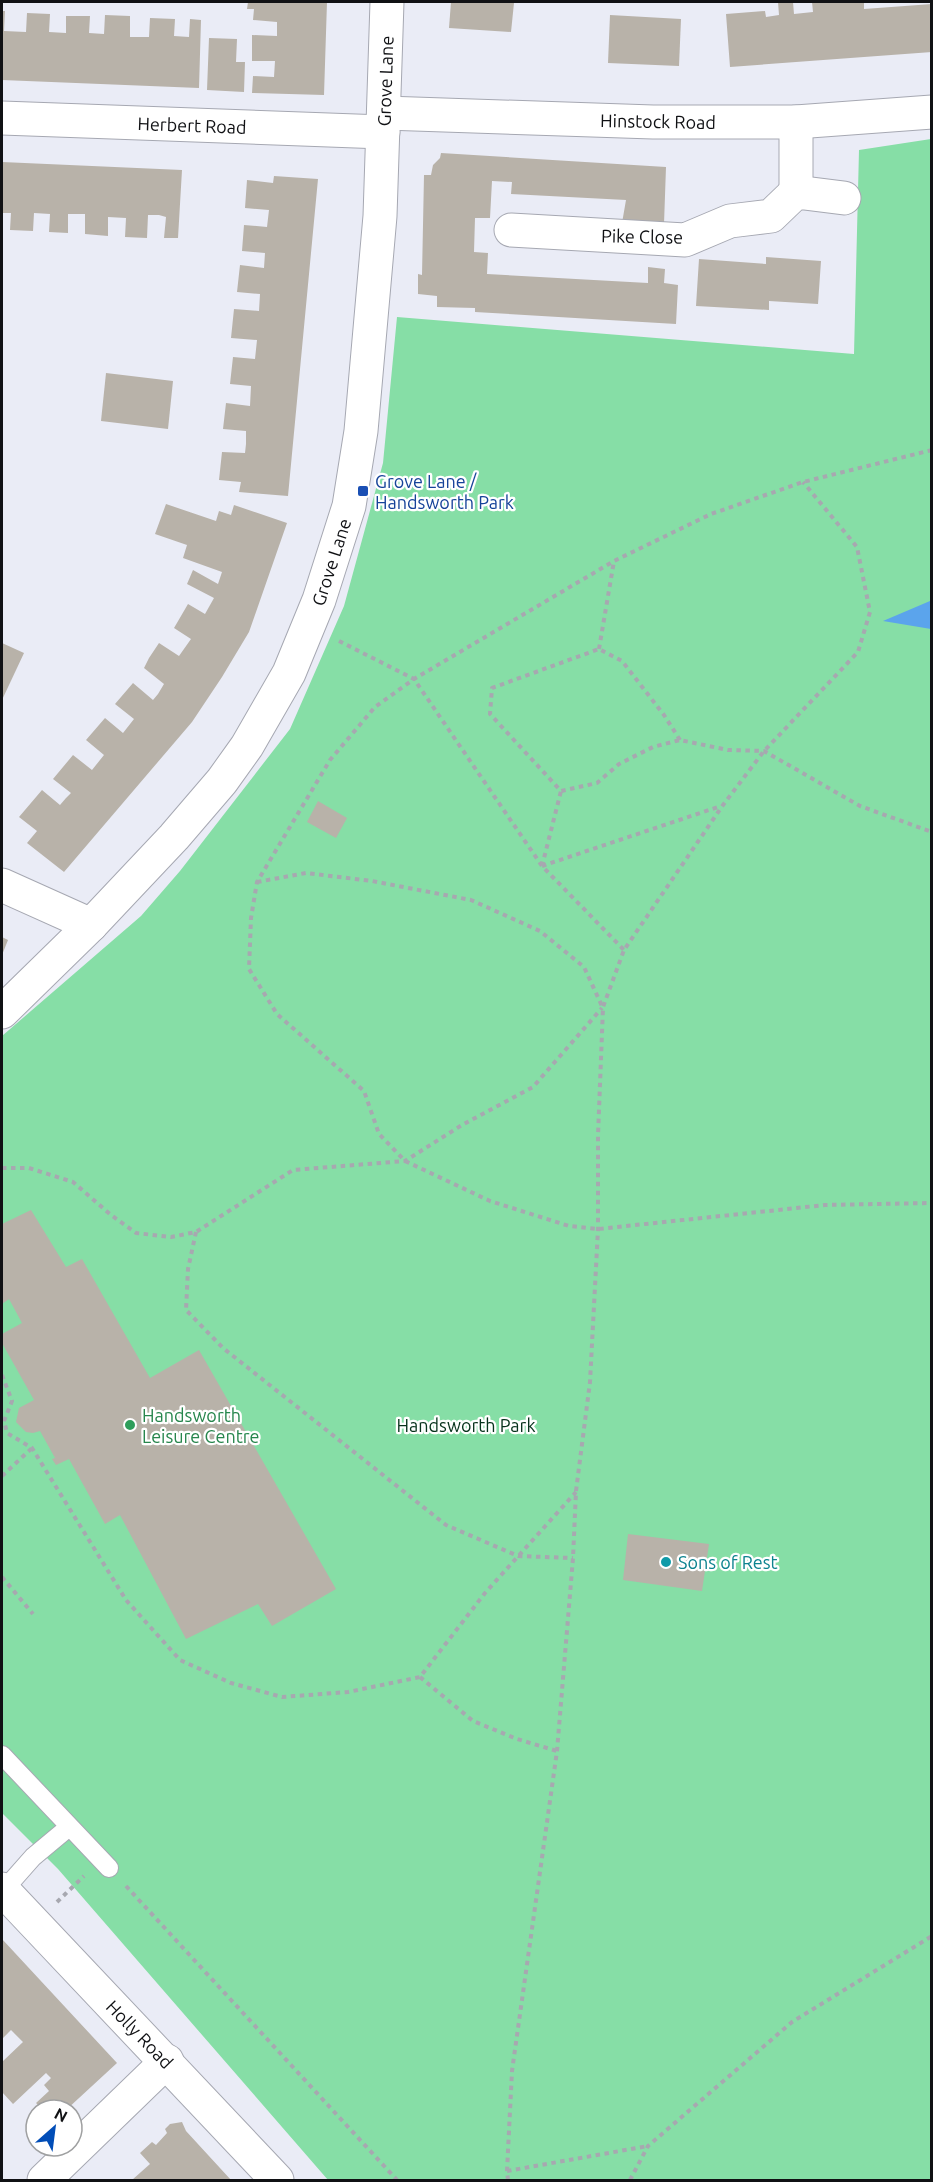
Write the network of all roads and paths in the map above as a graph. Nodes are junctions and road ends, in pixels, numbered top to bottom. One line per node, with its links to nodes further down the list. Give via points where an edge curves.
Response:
1 (387, 2): 4 (street, Grove Lane)
2 (932, 112): 5 (street, Hinstock Road)
3 (2, 118): 4 (street, Herbert Road)
4 (384, 122): 5 (street, Hinstock Road); 12 (street, Grove Lane, via 361,431 349,506)
5 (796, 122): 6 (street)
6 (796, 192): 7 (street); 8 (street, Pike Close, via 771,216 730,220 685,240)
7 (844, 198)
8 (511, 230)
9 (932, 450): 10 (path)
10 (803, 482): 11 (path, via 711,513); 16 (path, via 857,547 870,612 858,652)
11 (614, 561): 13 (path); 14 (path)
12 (310, 623): 14 (path); 23 (street, Grove Lane, via 289,673 222,781)
13 (599, 649): 15 (path, via 622,661); 17 (path, via 492,687 490,714)
14 (414, 679): 20 (path); 21 (path, via 375,707 330,760)
15 (680, 740): 16 (path, via 728,750); 17 (path, via 653,747 619,764 597,783)
16 (764, 751): 18 (path); 19 (path, via 860,806)
17 (561, 791): 20 (path)
18 (723, 805): 20 (path); 24 (path)
19 (932, 832)
20 (542, 866): 24 (path)
21 (257, 882): 25 (path, via 306,873 471,900 540,931 584,967); 27 (path, via 249,969 277,1014 364,1091 379,1134)
22 (2, 885): 23 (street)
23 (90, 925): 26 (street, Grove Lane)
24 (624, 950): 25 (path)
25 (603, 1007): 27 (path, via 533,1087); 30 (path)
26 (2, 1012)
27 (405, 1161): 30 (path, via 490,1201 569,1226); 31 (path, via 293,1170)
28 (2, 1168): 31 (path, via 29,1168 73,1182 136,1233 171,1237)
29 (932, 1203): 30 (path, via 825,1205)
30 (598, 1229): 35 (path, via 590,1382)
31 (196, 1232): 36 (path, via 186,1310 223,1348 446,1525)
32 (2, 1376): 33 (path, via 12,1401 4,1421 7,1433)
33 (32, 1448): 34 (path); 40 (path, via 126,1600 180,1660 231,1683 282,1697 348,1692)
34 (2, 1476)
35 (576, 1491): 36 (path); 37 (path)
36 (518, 1556): 37 (path); 40 (path)
37 (573, 1558): 41 (path)
38 (2, 1577): 39 (path)
39 (33, 1614)
40 (420, 1677): 41 (path, via 473,1721)
41 (557, 1751): 50 (path, via 512,2071)
42 (2, 1755): 43 (lane)
43 (69, 1827): 44 (lane); 45 (lane)
44 (105, 1864): 46 (path); 53 (path)
45 (2, 1890): 46 (street, Holly Road)
46 (35, 1924): 48 (street, Holly Road)
47 (932, 1936): 49 (path, via 792,2022)
48 (166, 2061): 51 (street); 52 (street, Holly Road)
49 (648, 2146): 50 (path); 55 (path)
50 (507, 2171): 54 (path)
51 (44, 2181)
52 (277, 2181)
53 (398, 2181)
54 (508, 2181)
55 (630, 2181)

